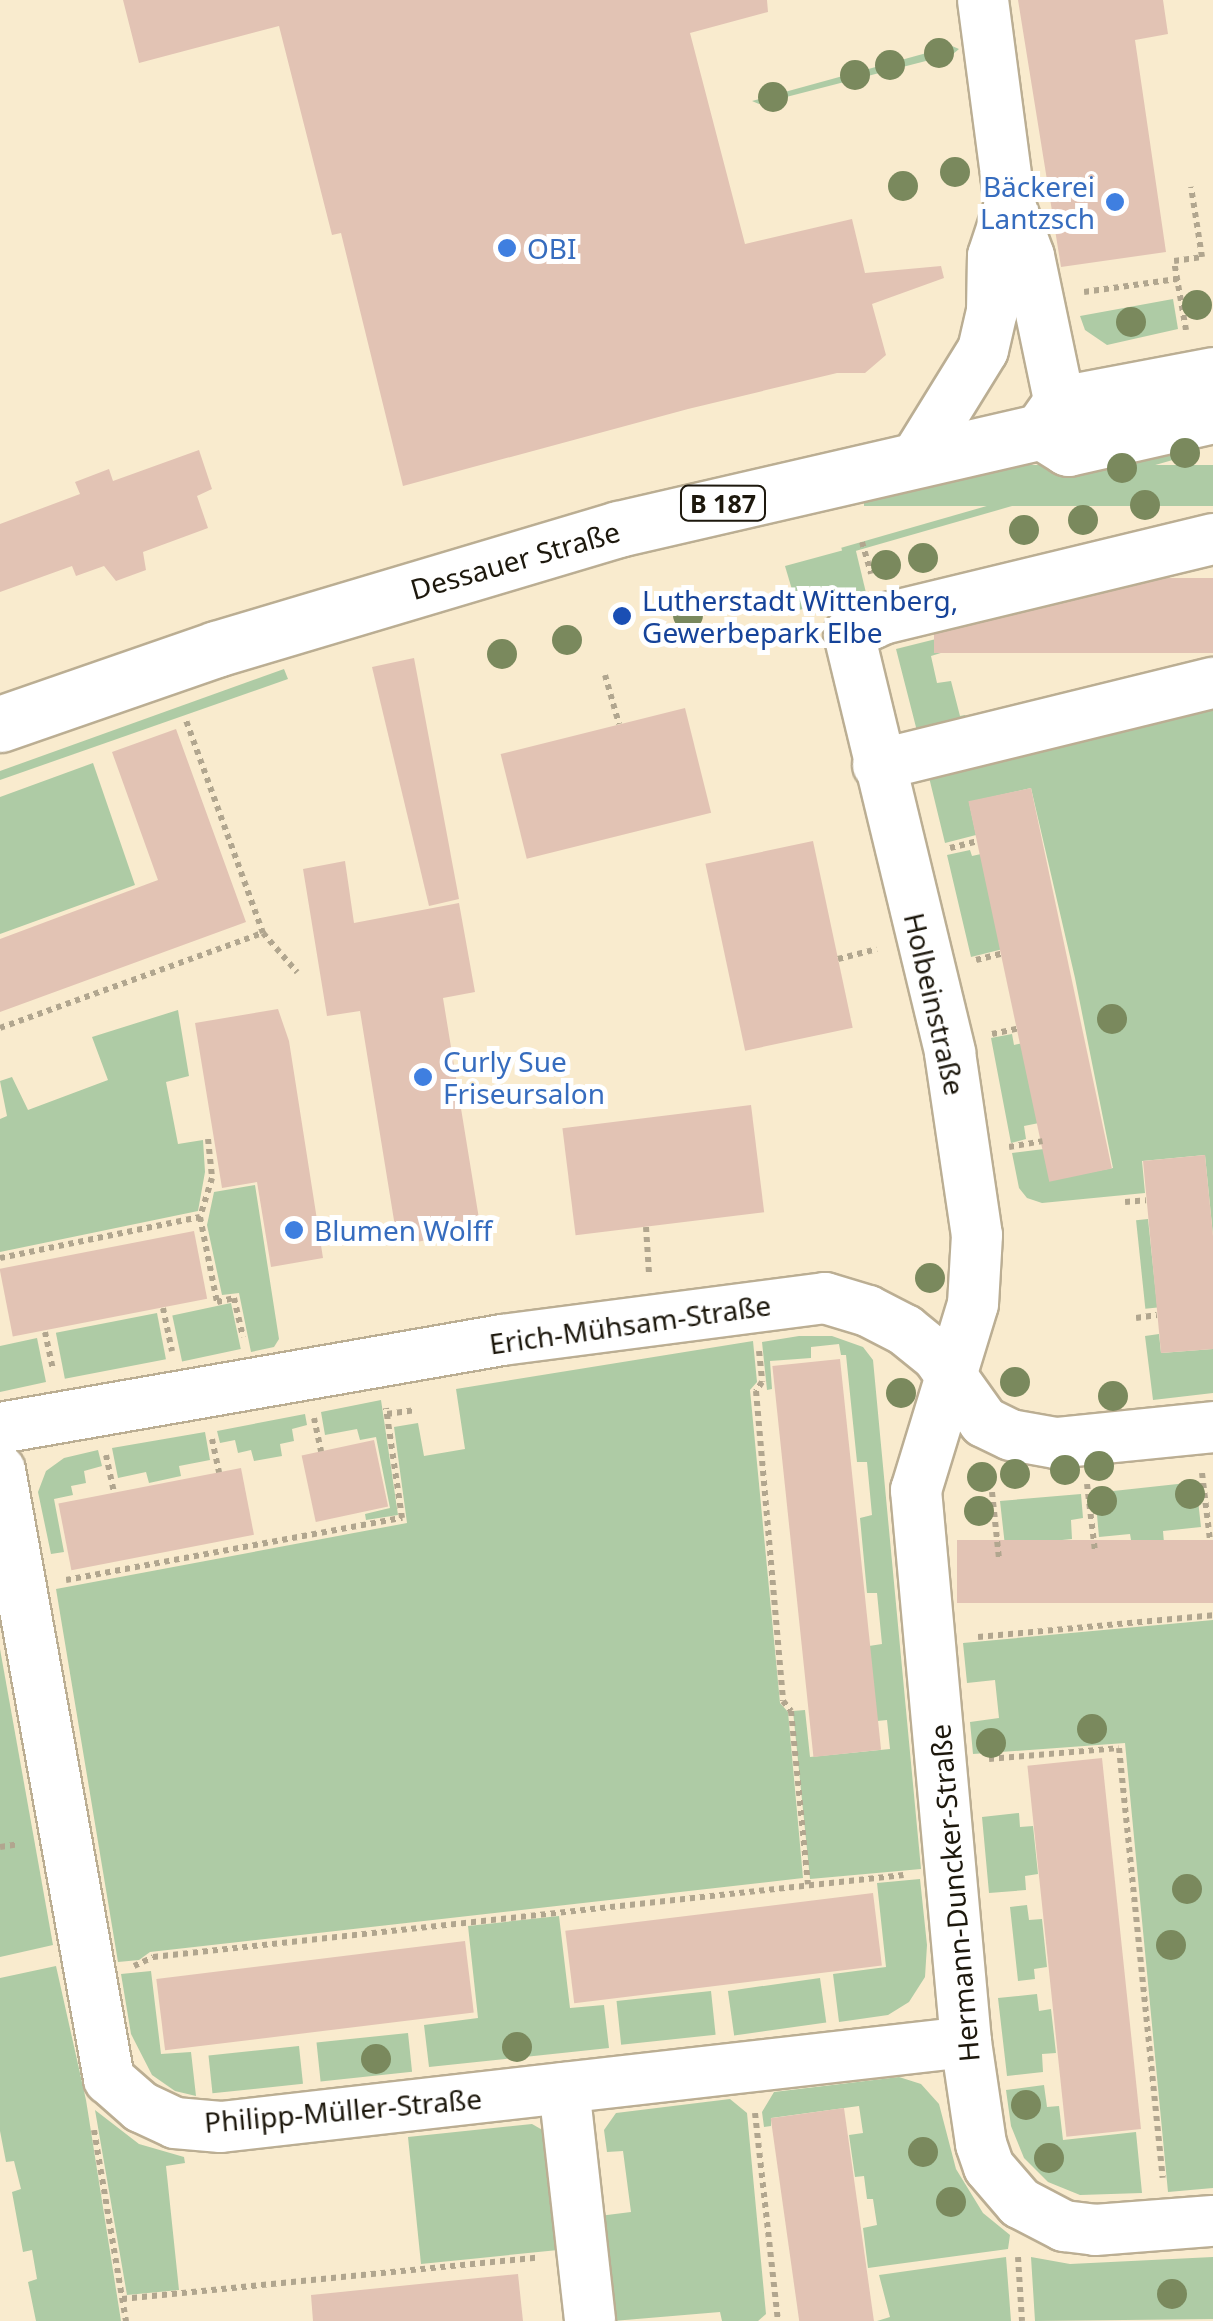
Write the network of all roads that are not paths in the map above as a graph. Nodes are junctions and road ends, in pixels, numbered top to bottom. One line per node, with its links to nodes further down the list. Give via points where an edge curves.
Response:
1 (983, 0): 2 (street)
2 (1010, 205): 5 (street, via 1038,298); 6 (street, via 993,256 983,350)
3 (1200, 356): 5 (main road, Dessauer Straße / B 187)
4 (1213, 415): 5 (main road, Dessauer Straße / B 187, via 1068,448)
5 (1051, 418): 6 (main road, Dessauer Straße / B 187)
6 (915, 460): 9 (main road, Dessauer Straße / B 187, via 618,529 216,648)
7 (1213, 538): 10 (street, Holbeinstraße, via 883,619 849,634)
8 (1213, 683): 10 (street)
9 (0, 724)
10 (878, 765): 11 (street, Holbeinstraße, via 950,1053 974,1202 977,1269)
11 (953, 1377): 12 (street, Erich-Mühsam-Straße, via 905,1330 825,1298 380,1362); 13 (street, Erich-Mühsam-Straße, via 984,1422 1011,1435 1056,1444); 15 (street, Hermann-Duncker-Straße, via 916,1490)
12 (0, 1428)
13 (1207, 1449)
14 (0, 1470): 16 (street, Philipp-Müller-Straße, via 108,2079 174,2123 222,2126)
15 (966, 2042): 16 (street, Philipp-Müller-Straße); 17 (street, Hermann-Duncker-Straße, via 981,2144 1020,2203 1064,2226 1095,2230)
16 (564, 2088): 18 (street)
17 (1190, 2223)
18 (590, 2321)

